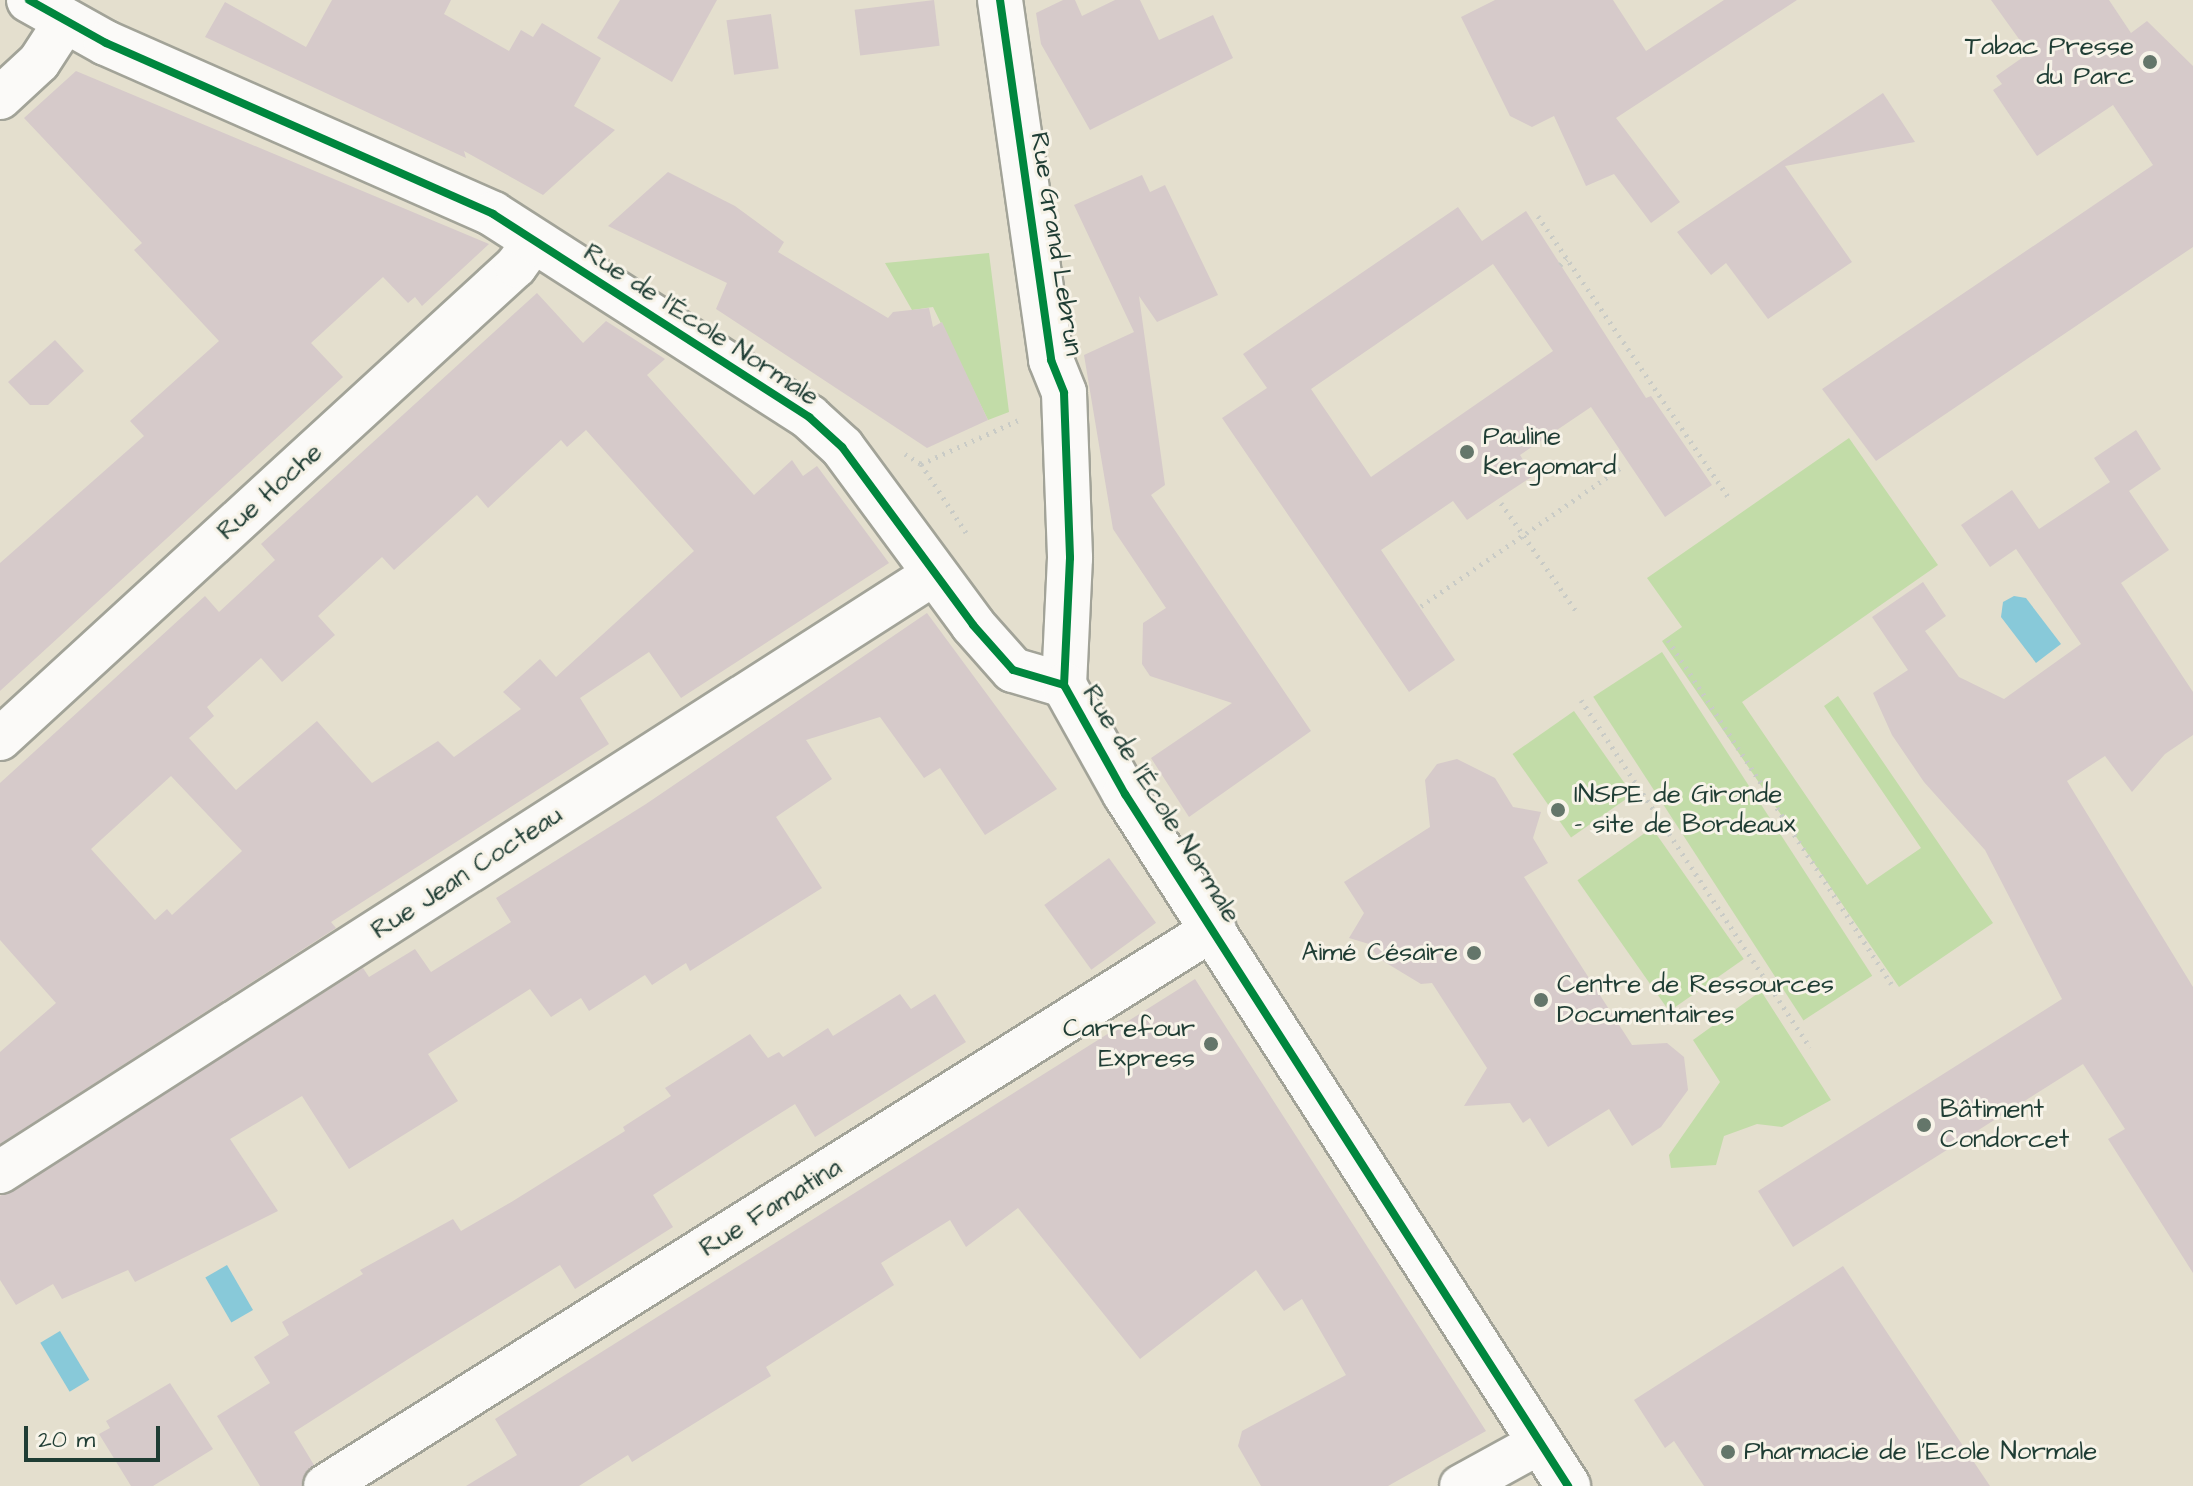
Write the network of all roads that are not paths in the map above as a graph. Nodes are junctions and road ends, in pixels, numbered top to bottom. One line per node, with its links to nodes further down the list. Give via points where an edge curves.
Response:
1 (1000, 0): 6 (main road, Rue Grand Lebrun, via 1051,360 1064,393 1070,558)
2 (47, 11): 3 (street, via 39,62); 4 (main road, Rue de l'École Normale, via 493,214)
3 (0, 98)
4 (534, 241): 5 (main road, Rue de l'École Normale, via 809,417 842,447); 7 (street, Rue Hoche, via 516,266)
5 (934, 574): 6 (main road, Rue de l'École Normale, via 1013,670); 9 (street, Rue Jean Cocteau)
6 (1064, 685): 8 (main road, Rue de l'École Normale, via 1125,794)
7 (0, 739)
8 (1215, 928): 10 (main road, Rue de l'École Normale); 11 (street, Rue Famatina)
9 (0, 1172)
10 (1541, 1442): 12 (street); 13 (main road, Rue de l'École Normale)
11 (325, 1486)
12 (1461, 1486)
13 (1568, 1486)

